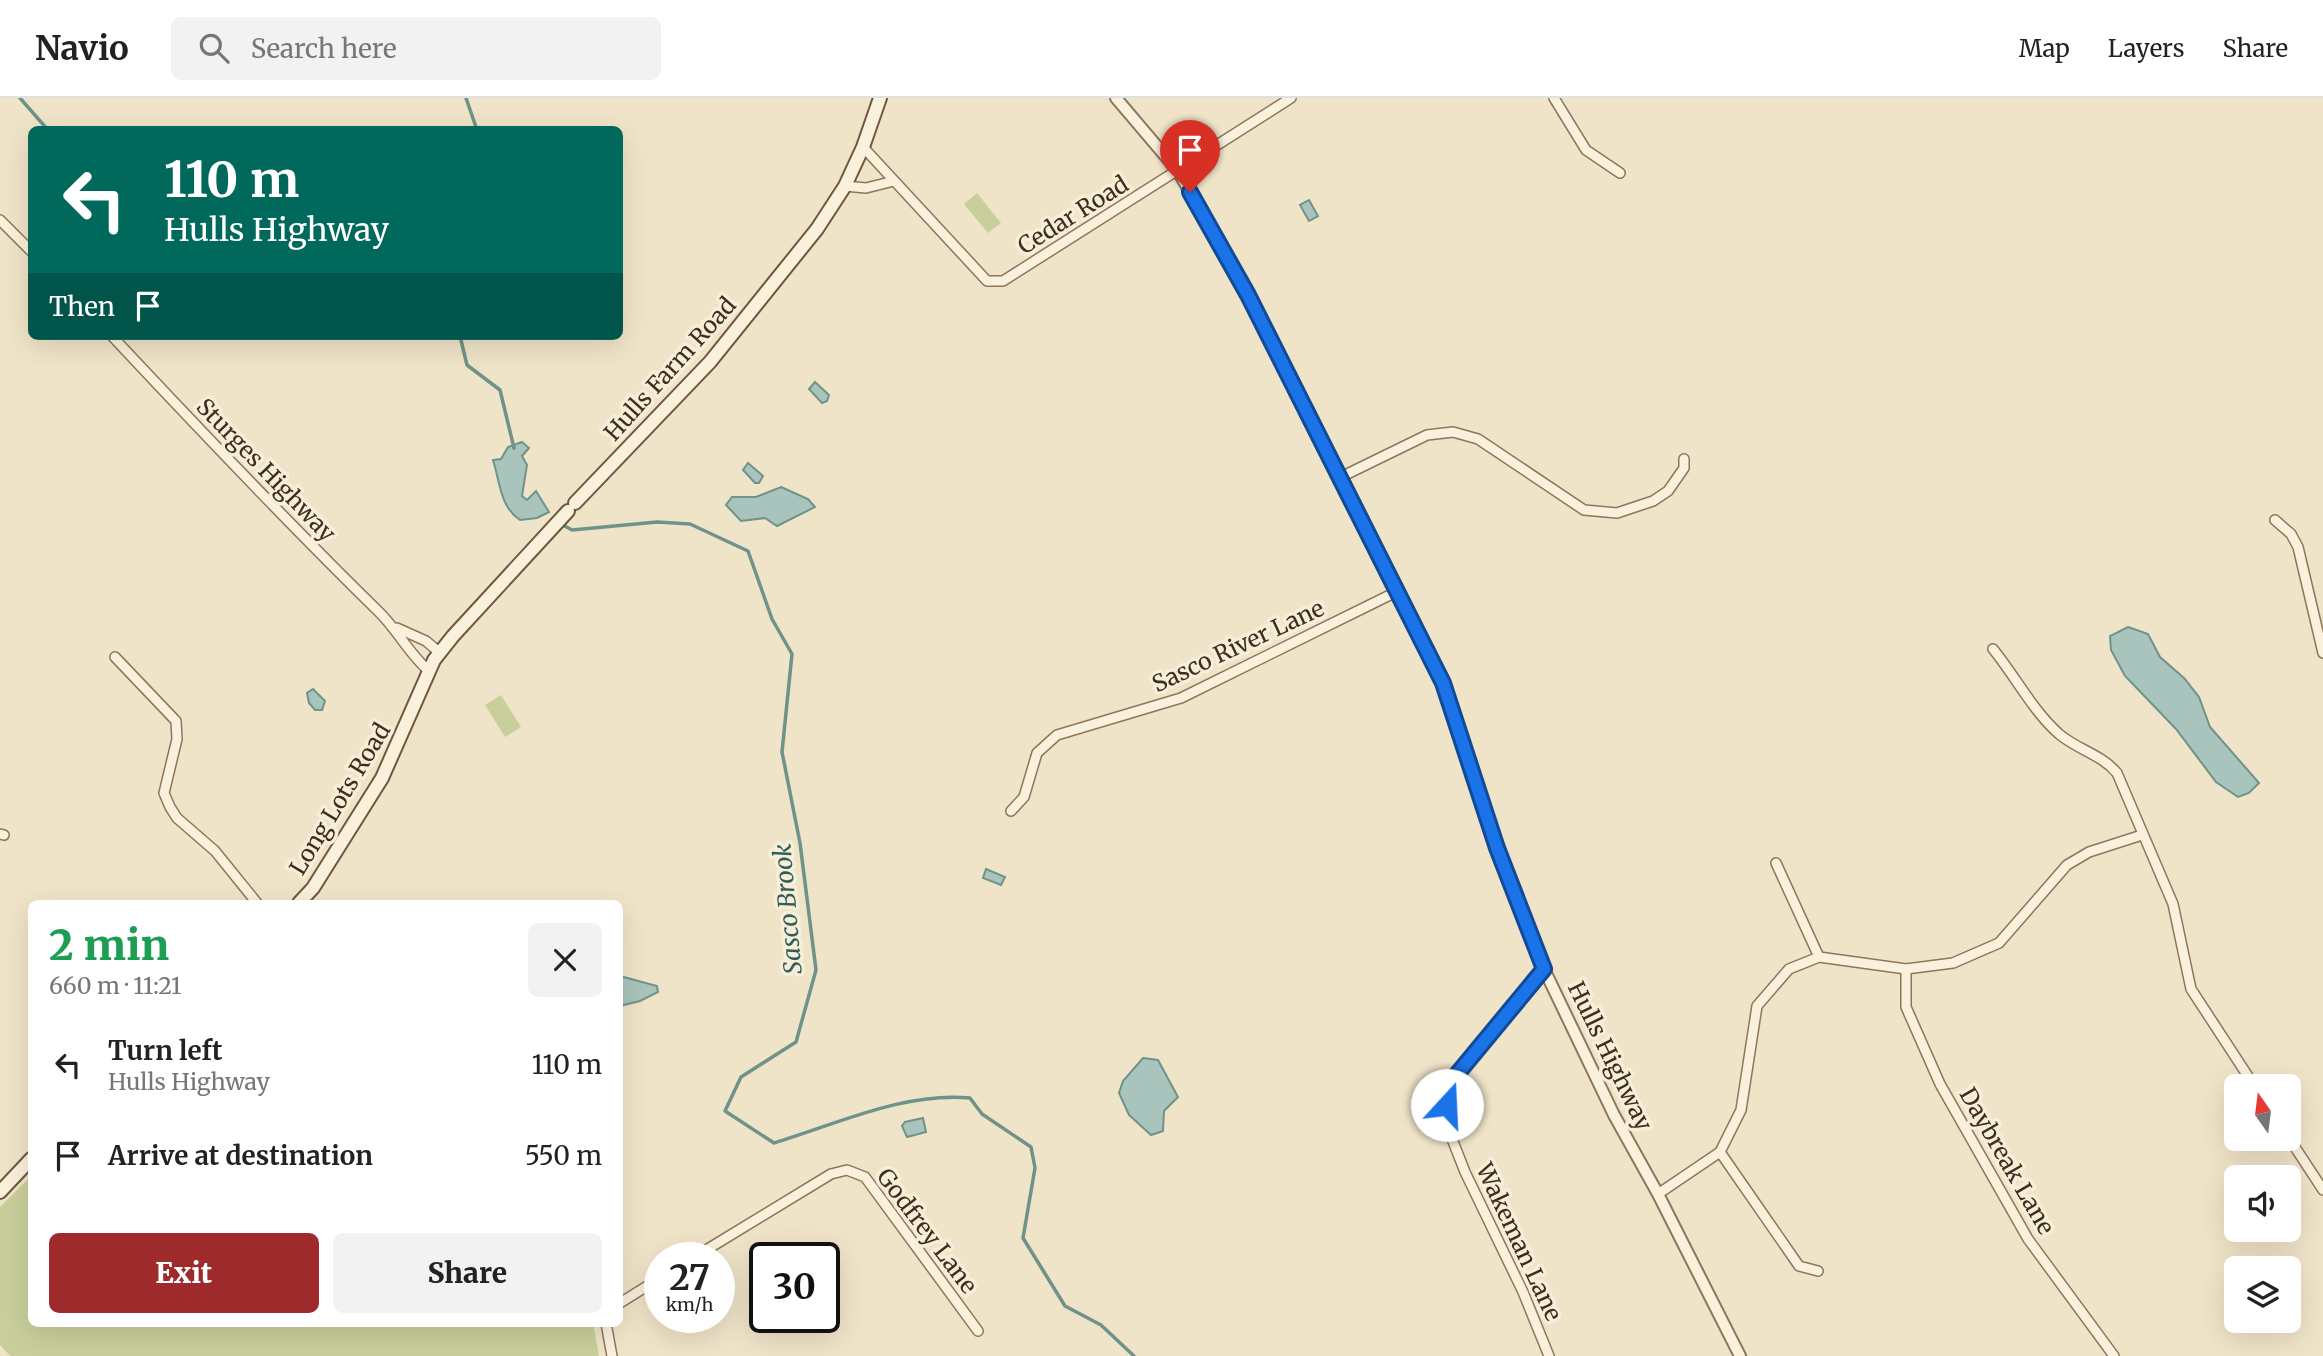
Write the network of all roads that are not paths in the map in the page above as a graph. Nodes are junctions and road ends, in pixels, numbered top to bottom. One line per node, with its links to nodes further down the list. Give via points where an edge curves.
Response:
1 (880, 98): 5 (main road, Hulls Farm Road)
2 (1116, 98): 6 (street, Hulls Highway)
3 (1291, 98): 6 (street, Cedar Road)
4 (1554, 98): 7 (street, via 1586,150)
5 (863, 147): 8 (street, Cedar Road); 9 (main road, Hulls Farm Road)
6 (1178, 171): 8 (street, Cedar Road, via 1003,281 987,281); 14 (street, Hulls Highway, via 1238,275)
7 (1620, 173)
8 (894, 181): 9 (street, via 866,188)
9 (845, 186): 18 (main road, Hulls Farm Road, via 817,229 710,362)
10 (0, 220): 11 (street)
11 (28, 249)
12 (116, 340): 17 (street, Sturges Highway, via 290,525)
13 (1684, 459): 14 (street, via 1684,468 1668,491 1617,513 1584,510 1478,439 1453,432 1427,435)
14 (1341, 477): 16 (street, Hulls Highway)
15 (2274, 520): 21 (street, via 2298,547)
16 (1398, 591): 24 (street, Sasco River Lane, via 1181,698 1057,735 1037,752 1024,797); 32 (street, Hulls Highway, via 1443,683 1497,848)
17 (395, 627): 20 (street, Sturges Highway); 23 (street, Sturges Highway)
18 (450, 640): 20 (main road, Long Lots Road)
19 (1993, 649): 25 (street, via 2051,726 2106,761 2117,774)
20 (440, 653): 23 (main road, Long Lots Road)
21 (2323, 653)
22 (115, 657): 28 (street, via 176,721 177,739 164,793 170,807 215,851)
23 (429, 671): 27 (main road, Long Lots Road, via 382,778)
24 (1010, 811)
25 (2142, 835): 33 (street, via 2090,852 2067,865 1998,943 1953,963); 34 (street, via 2173,904 2191,989)
26 (1776, 863): 31 (street)
27 (313, 888): 29 (main road, Long Lots Road); 30 (street)
28 (255, 900)
29 (302, 900)
30 (315, 900)
31 (1819, 957): 33 (street); 35 (street, via 1788,970 1757,1006 1741,1111)
32 (1544, 969): 40 (street, Hulls Highway, via 1614,1115); 48 (street, Wakeman Lane, via 1458,1073 1449,1088 1445,1121)
33 (1906, 969): 50 (street, Daybreak Lane, via 1906,1007 1940,1084 2028,1239)
34 (2247, 1074)
35 (1720, 1152): 40 (street); 42 (street, via 1799,1265)
36 (2298, 1152): 38 (street)
37 (28, 1162): 39 (main road)
38 (2323, 1190)
39 (0, 1192)
40 (1658, 1194): 49 (street, Hulls Highway)
41 (719, 1242): 46 (street, Godfrey Lane, via 831,1174 847,1170 865,1177)
42 (1818, 1271)
43 (644, 1289): 44 (street)
44 (623, 1301)
45 (607, 1327): 47 (street)
46 (978, 1331)
47 (612, 1356)
48 (1549, 1356)
49 (1740, 1356)
50 (2113, 1356)

